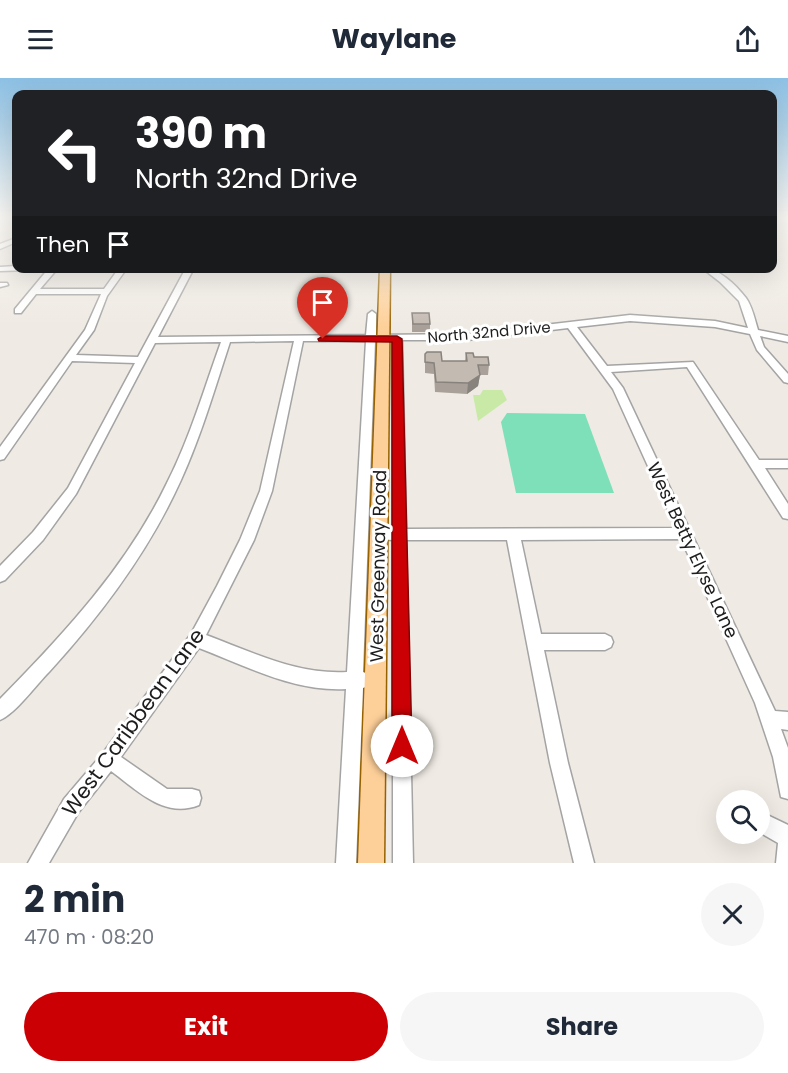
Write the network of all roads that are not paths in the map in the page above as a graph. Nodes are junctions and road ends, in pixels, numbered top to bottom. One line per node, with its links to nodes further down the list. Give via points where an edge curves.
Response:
1 (50, 273): 6 (street)
2 (119, 273): 7 (street)
3 (187, 273): 16 (street)
4 (385, 273): 14 (main road, West Greenway Road)
5 (713, 273): 11 (street, via 743,300)
6 (34, 291): 7 (street); 8 (street)
7 (106, 291): 17 (street, via 89,330)
8 (18, 311)
9 (372, 314): 14 (street, West Greenway Road)
10 (570, 324): 11 (street, North 32nd Drive, via 630,318); 14 (street, North 32nd Drive, via 475,336); 19 (street, West Betty Elyse Lane)
11 (753, 330): 15 (street, North 32nd Drive); 20 (street, via 760,348)
12 (226, 339): 13 (street, North 32nd Drive); 16 (street, North 32nd Drive); 35 (street, via 182,463 156,516 100,598 53,656)
13 (300, 339): 14 (street, North 32nd Drive); 30 (street, West Caribbean Lane, via 266,491 247,540)
14 (383, 339): 27 (main road, West Greenway Road); 28 (street, West Greenway Road); 34 (street, West Greenway Road)
15 (788, 339)
16 (151, 340): 18 (street)
17 (69, 358): 18 (street); 21 (street)
18 (142, 360): 29 (street, via 72,492)
19 (606, 369): 22 (street, via 690,364); 25 (street, West Betty Elyse Lane)
20 (788, 380)
21 (0, 456)
22 (756, 464): 23 (street); 24 (street)
23 (788, 464)
24 (788, 514)
25 (685, 533): 26 (street); 36 (street, West Betty Elyse Lane)
26 (513, 534): 28 (street); 31 (street)
27 (379, 535): 28 (street); 33 (main road, West Greenway Road)
28 (400, 535): 46 (street, West Greenway Road)
29 (0, 576)
30 (196, 639): 34 (street, via 305,677); 38 (street, West Caribbean Lane)
31 (535, 642): 32 (street); 47 (street)
32 (604, 642)
33 (375, 679): 34 (street); 45 (main road, West Greenway Road)
34 (355, 680): 44 (street, West Greenway Road)
35 (0, 711)
36 (770, 719): 37 (street); 39 (street, West Betty Elyse Lane)
37 (788, 721)
38 (109, 759): 40 (street, via 164,798); 43 (street, West Caribbean Lane, via 71,806)
39 (788, 790)
40 (192, 798)
41 (770, 827): 42 (street)
42 (788, 836): 48 (street)
43 (38, 863)
44 (346, 863)
45 (371, 863)
46 (404, 863)
47 (584, 863)
48 (786, 863)

